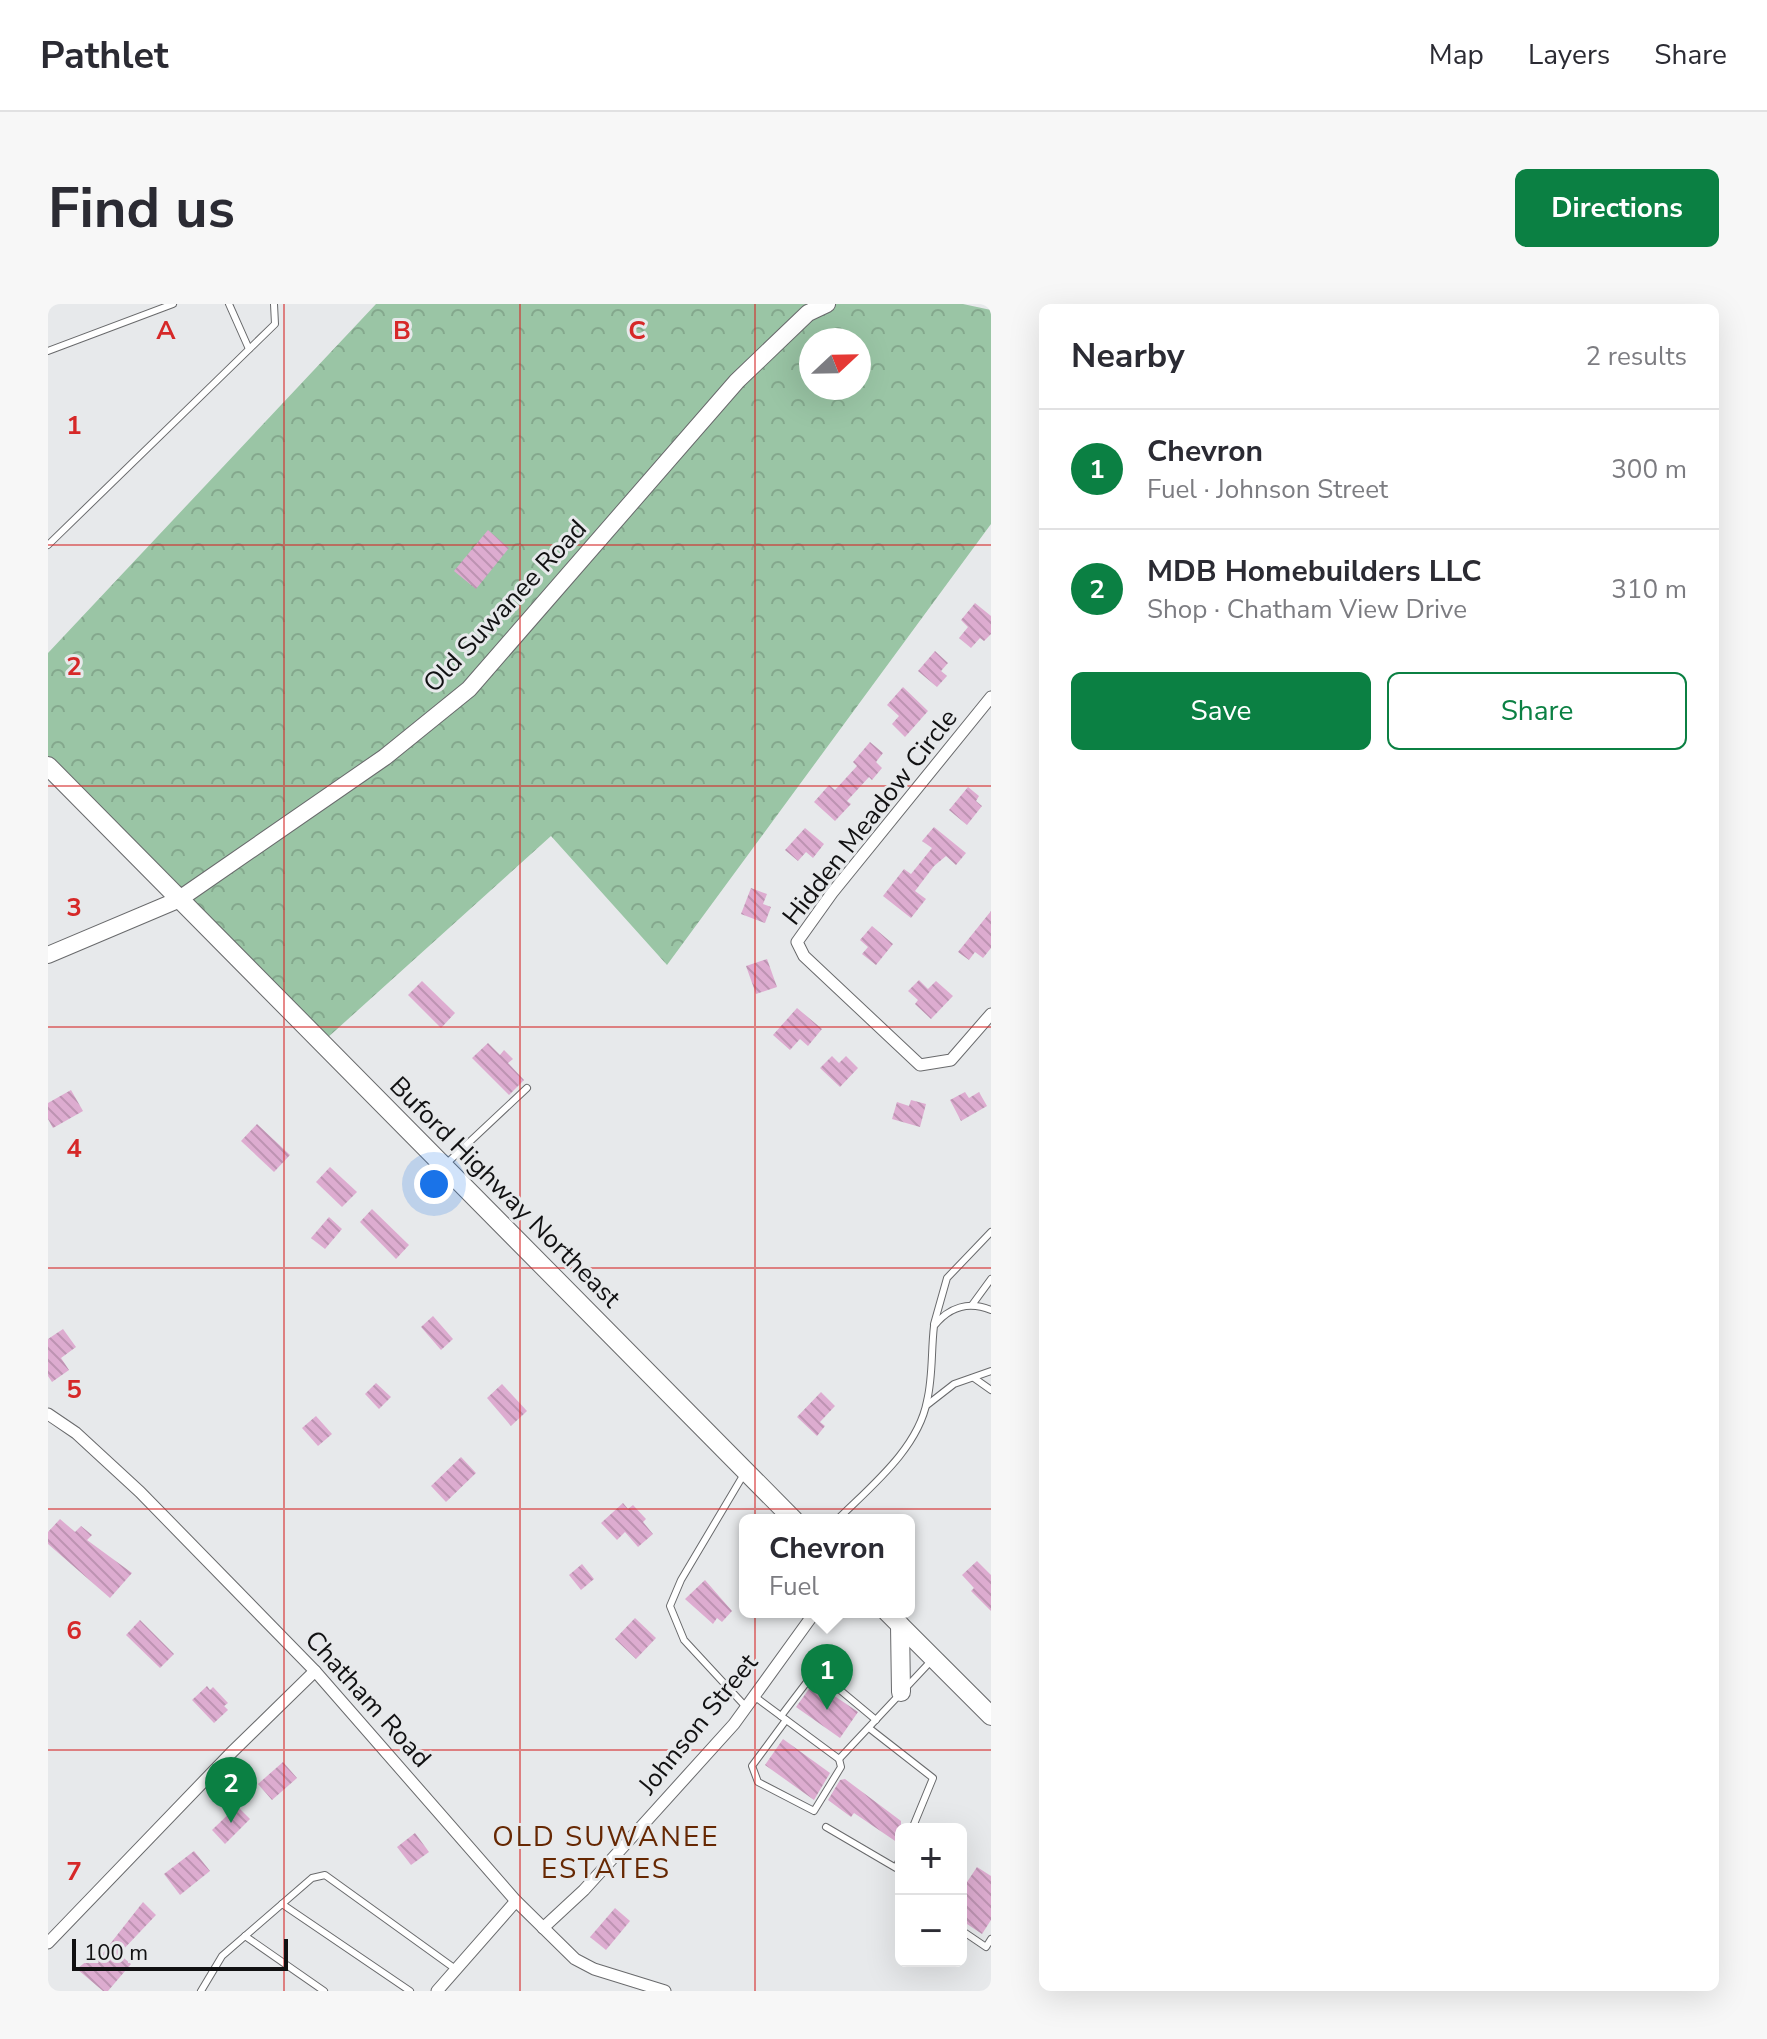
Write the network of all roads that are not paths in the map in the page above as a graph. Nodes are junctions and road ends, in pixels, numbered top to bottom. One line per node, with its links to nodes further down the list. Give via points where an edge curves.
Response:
1 (173, 304): 6 (lane)
2 (229, 304): 5 (lane)
3 (274, 304): 5 (lane, via 275,324)
4 (827, 304): 11 (street, Old Suwanee Road, via 808,313 737,381 469,689 385,757)
5 (249, 349): 7 (lane)
6 (48, 351)
7 (48, 545)
8 (991, 697): 13 (street, Hidden Meadow Circle, via 797,942 804,956 920,1065 951,1060)
9 (48, 766): 10 (main road, Buford Highway Northeast)
10 (56, 782): 11 (main road, Buford Highway Northeast)
11 (178, 900): 12 (street, Old Suwanee Road); 15 (main road, Buford Highway Northeast)
12 (48, 955)
13 (991, 1014)
14 (527, 1088): 15 (lane)
15 (443, 1167): 26 (main road, Buford Highway Northeast)
16 (991, 1232): 20 (lane, via 947,1278)
17 (991, 1279): 18 (lane)
18 (972, 1305): 19 (lane); 20 (lane, via 962,1305)
19 (991, 1310)
20 (934, 1326): 24 (lane)
21 (991, 1371): 22 (lane)
22 (974, 1378): 23 (lane); 24 (lane, via 954,1384)
23 (991, 1390)
24 (927, 1405): 28 (lane, via 890,1467)
25 (48, 1414): 32 (street, Chatham Road, via 140,1492)
26 (745, 1471): 27 (main road, Buford Highway Northeast); 35 (lane, via 670,1606 684,1640)
27 (788, 1514)
28 (843, 1514)
29 (811, 1618): 34 (street, Johnson Street)
30 (894, 1619): 31 (main road); 33 (main road)
31 (933, 1658): 33 (lane); 36 (main road)
32 (315, 1671): 44 (street, Chatham Road); 50 (street)
33 (901, 1692): 38 (lane)
34 (754, 1695): 35 (street, Johnson Street); 37 (lane)
35 (746, 1707): 46 (street, Johnson Street, via 665,1802)
36 (991, 1716)
37 (783, 1718): 38 (lane, via 816,1670); 40 (lane); 40 (lane, via 752,1766 758,1782 814,1811 841,1767)
38 (876, 1720): 39 (lane)
39 (869, 1728): 40 (lane); 41 (lane, via 933,1778)
40 (839, 1759)
41 (914, 1823)
42 (826, 1827): 43 (lane)
43 (895, 1867)
44 (516, 1901): 46 (street, Chatham Road); 51 (street)
45 (282, 1904): 48 (lane); 51 (lane, via 312,1878 330,1877); 54 (lane)
46 (543, 1928): 56 (street, Chatham Road, via 575,1959 594,1969)
47 (967, 1934): 49 (lane, via 986,1947)
48 (245, 1936): 52 (lane, via 222,1956); 53 (lane)
49 (991, 1939)
50 (48, 1943)
51 (454, 1968): 55 (street)
52 (201, 1991)
53 (324, 1991)
54 (410, 1991)
55 (437, 1991)
56 (665, 1991)

